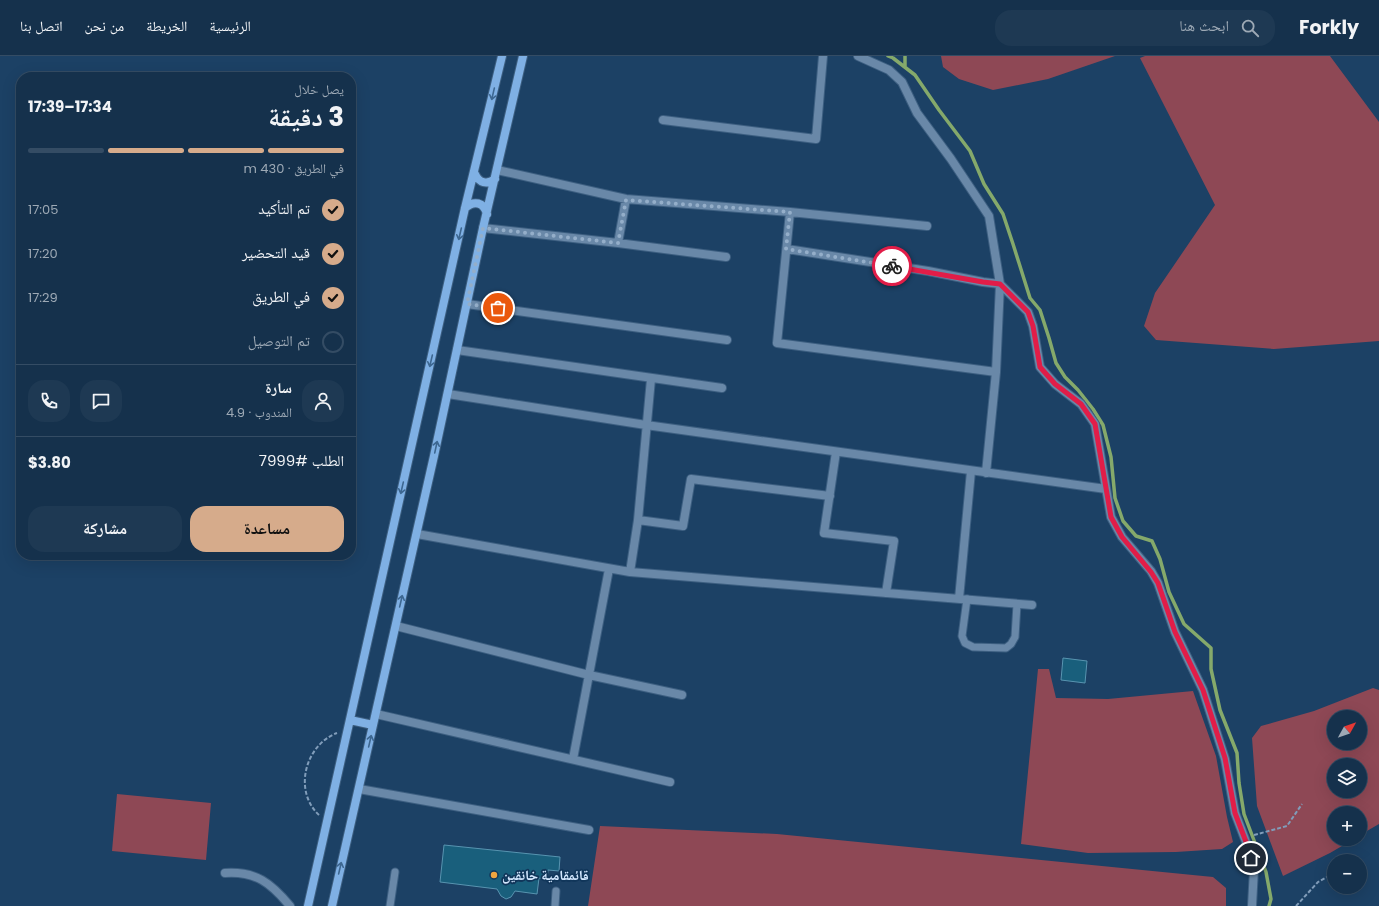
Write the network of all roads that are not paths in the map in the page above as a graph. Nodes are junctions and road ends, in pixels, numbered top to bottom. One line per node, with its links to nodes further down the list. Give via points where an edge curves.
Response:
1 (502, 56): 7 (main road, one-way to 7)
2 (523, 56): 6 (main road)
3 (823, 56): 5 (street, via 816,139)
4 (858, 56): 18 (street, via 889,70 902,82 917,113 952,159 989,216)
5 (662, 120)
6 (497, 170): 8 (main road); 9 (street)
7 (475, 174): 8 (main road, via 484,183); 10 (main road)
8 (495, 179): 12 (main road)
9 (626, 200): 11 (street); 15 (street)
10 (466, 208): 12 (main road, via 478,203); 44 (main road, one-way to 44)
11 (790, 212): 13 (street); 16 (street)
12 (488, 214): 14 (main road)
13 (926, 226)
14 (483, 228): 15 (street); 19 (main road)
15 (618, 243): 17 (street)
16 (786, 249): 18 (street); 22 (street, via 776,343)
17 (726, 258)
18 (1000, 284): 22 (street); 30 (street, via 1028,312 1040,367 1055,384 1081,404 1095,424)
19 (467, 304): 20 (street); 21 (main road)
20 (727, 340)
21 (457, 350): 23 (street); 25 (main road)
22 (996, 372): 29 (street)
23 (651, 379): 24 (street); 26 (street)
24 (722, 388)
25 (448, 394): 26 (street); 33 (main road, one-way to 25)
26 (646, 425): 27 (street); 32 (street)
27 (836, 452): 28 (street); 31 (street)
28 (971, 471): 29 (street); 37 (street)
29 (986, 473): 30 (street)
30 (1106, 489): 58 (street, via 1111,517 1122,537 1158,583 1175,632 1203,690 1225,758 1235,813 1254,869)
31 (830, 496): 32 (street, via 691,478 683,526); 36 (street, via 824,533 894,541)
32 (638, 520): 35 (street)
33 (416, 534): 34 (street); 40 (main road, one-way to 33)
34 (609, 569): 35 (street); 41 (street)
35 (630, 572): 36 (street)
36 (886, 593): 37 (street)
37 (963, 599): 38 (street); 38 (lane, via 962,636 965,643 973,647 1006,648 1011,644 1015,637)
38 (1017, 604): 39 (street)
39 (1032, 605)
40 (396, 626): 41 (street); 43 (main road)
41 (589, 675): 42 (street); 46 (street)
42 (682, 695)
43 (376, 714): 45 (main road); 46 (street)
44 (350, 720): 45 (main road); 54 (main road)
45 (373, 725): 48 (main road, one-way to 45)
46 (573, 759): 47 (street)
47 (670, 782)
48 (359, 789): 49 (street); 55 (main road, one-way to 48)
49 (589, 830)
50 (395, 872): 56 (lane)
51 (225, 873): 53 (street, via 243,873 260,878 275,889)
52 (556, 891): 57 (lane)
53 (290, 906)
54 (308, 906)
55 (332, 906)
56 (390, 906)
57 (554, 906)
58 (1252, 906)

